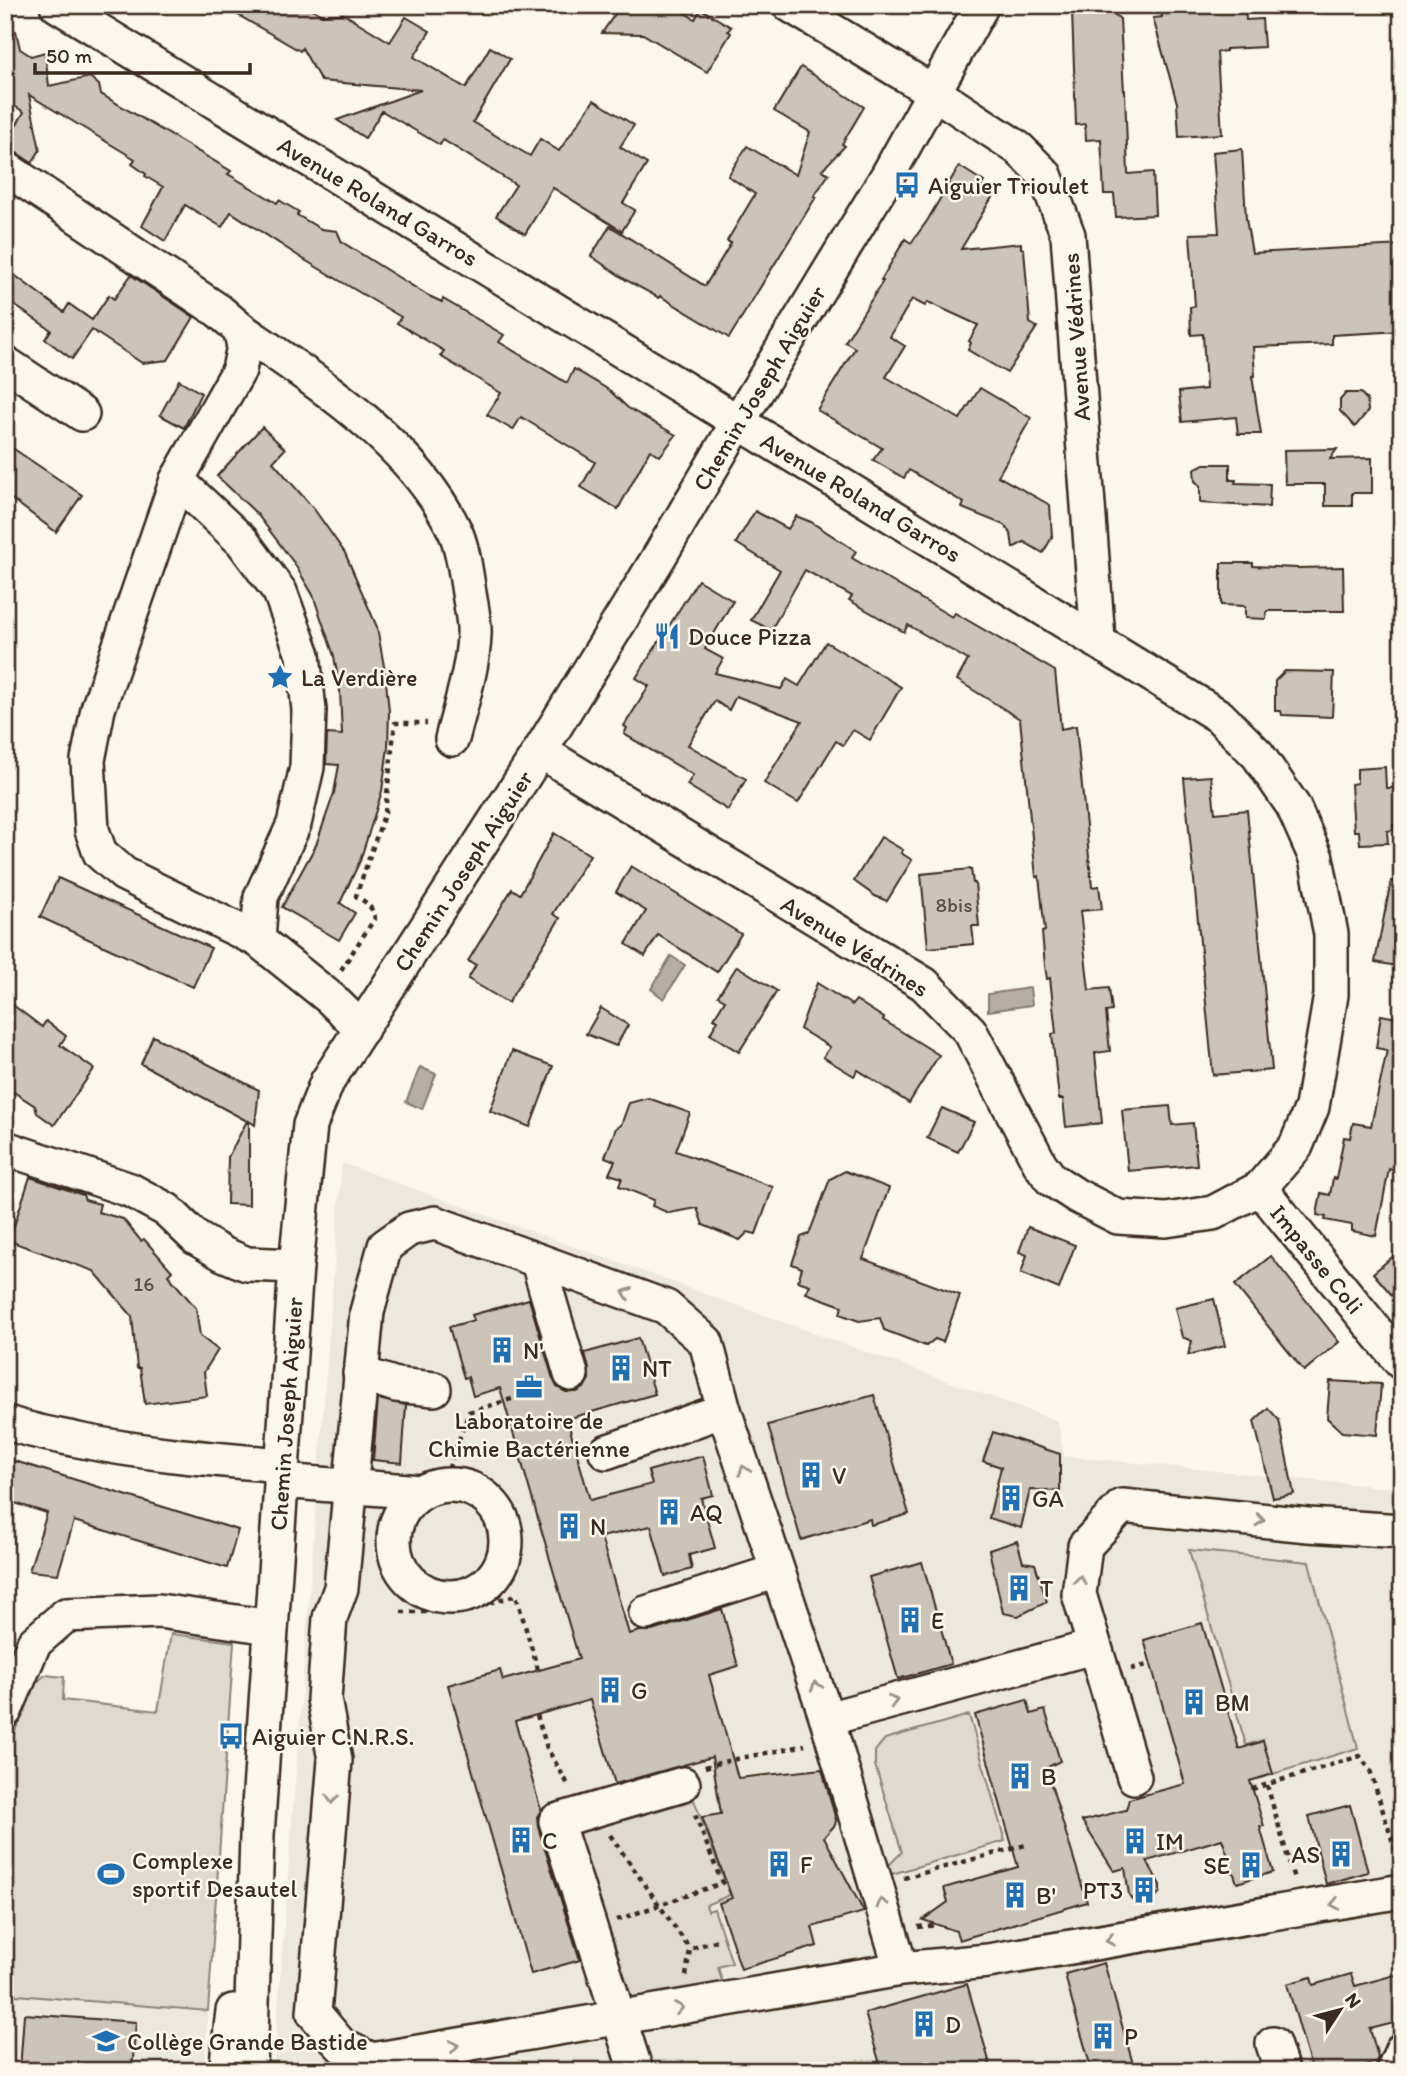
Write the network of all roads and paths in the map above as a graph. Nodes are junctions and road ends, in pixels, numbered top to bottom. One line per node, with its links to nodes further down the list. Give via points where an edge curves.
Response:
1 (57, 5): 9 (street, Avenue Roland Garros)
2 (790, 5): 4 (street, Avenue Védrines)
3 (982, 5): 4 (street, Chemin Joseph Aiguier)
4 (935, 93): 9 (street, Chemin Joseph Aiguier); 11 (street, Avenue Védrines, via 1018,148 1045,175 1068,235)
5 (5, 167): 6 (street)
6 (240, 329): 10 (street, via 244,346 239,370); 12 (street, via 359,414 429,488 456,532 475,634)
7 (5, 363): 8 (street)
8 (82, 414)
9 (738, 422): 11 (street, Avenue Roland Garros); 13 (street, Chemin Joseph Aiguier)
10 (177, 480): 14 (street, via 242,541 280,592 303,655 309,710 307,767 293,824 261,897); 14 (street, via 98,709 88,760 92,830 100,853 124,874)
11 (1098, 640): 18 (street, Avenue Roland Garros, via 1219,716 1258,755 1293,806 1316,858 1331,934 1331,995 1312,1107 1296,1146)
12 (454, 731): 15 (path, via 395,723 386,812 356,896 368,903 375,918)
13 (540, 751): 16 (street, Chemin Joseph Aiguier); 18 (street, Avenue Védrines, via 924,984 970,1031 1040,1164 1051,1179 1077,1196 1118,1217 1166,1220 1213,1213)
14 (258, 940): 15 (street)
15 (324, 993): 16 (street)
16 (362, 1028): 20 (street, Chemin Joseph Aiguier, via 327,1082 310,1125)
17 (5, 1148): 20 (street, via 130,1190 167,1210 196,1238 247,1264)
18 (1259, 1188): 21 (street, Impasse Coli)
19 (538, 1262): 22 (street, via 435,1223 409,1230 385,1245 367,1312); 23 (street); 26 (street, one-way to 19, via 706,1342 666,1307)
20 (296, 1266): 29 (street, Chemin Joseph Aiguier)
21 (1401, 1363)
22 (360, 1373): 24 (street, via 396,1385); 30 (street)
23 (570, 1374)
24 (434, 1389)
25 (516, 1398): 31 (path, via 469,1412)
26 (724, 1410): 28 (street); 33 (street, one-way to 26)
27 (5, 1422): 29 (street, via 122,1449)
28 (606, 1452)
29 (281, 1473): 30 (street); 36 (street, Chemin Joseph Aiguier)
30 (350, 1487): 31 (street); 61 (street, one-way to 61, via 341,1588 330,1618 324,1699 335,1760 314,2014 341,2045 372,2060)
31 (432, 1489)
32 (1402, 1531): 37 (street, one-way to 32, via 1079,1594 1085,1546 1122,1506)
33 (777, 1571): 35 (street); 43 (street, one-way to 33)
34 (401, 1612): 40 (path, via 457,1612 516,1595)
35 (646, 1613)
36 (271, 1627): 41 (street, via 159,1611 66,1615 34,1643); 49 (street, Chemin Joseph Aiguier)
37 (1093, 1647): 43 (street, one-way to 37); 44 (street)
38 (1150, 1664): 39 (path)
39 (1138, 1667)
40 (538, 1670)
41 (5, 1711)
42 (537, 1715): 48 (path, via 547,1748 563,1777)
43 (830, 1728): 45 (path, via 756,1757 733,1758 686,1772); 52 (street)
44 (1134, 1777)
45 (683, 1784): 48 (street); 54 (path, via 722,1883)
46 (1267, 1786): 47 (path); 51 (path, via 1360,1756 1370,1770); 55 (path)
47 (1252, 1789)
48 (592, 1811): 54 (path); 56 (street, via 556,1821)
49 (257, 1835): 63 (street, Chemin Joseph Aiguier); 64 (street, Chemin Joseph Aiguier)
50 (1027, 1846): 52 (path)
51 (1402, 1874)
52 (876, 1885): 59 (street, one-way to 52)
53 (1402, 1891): 55 (street, one-way to 55)
54 (659, 1905): 56 (path); 58 (path)
55 (1304, 1910): 59 (street, one-way to 59, via 988,1961)
56 (591, 1930): 61 (street)
57 (721, 1939): 58 (path)
58 (690, 1949): 60 (path)
59 (901, 1969): 61 (street, one-way to 59)
60 (685, 1983)
61 (619, 2018): 65 (street)
62 (1402, 2050): 66 (street)
63 (226, 2071)
64 (250, 2071)
65 (636, 2071)
66 (1393, 2071)

